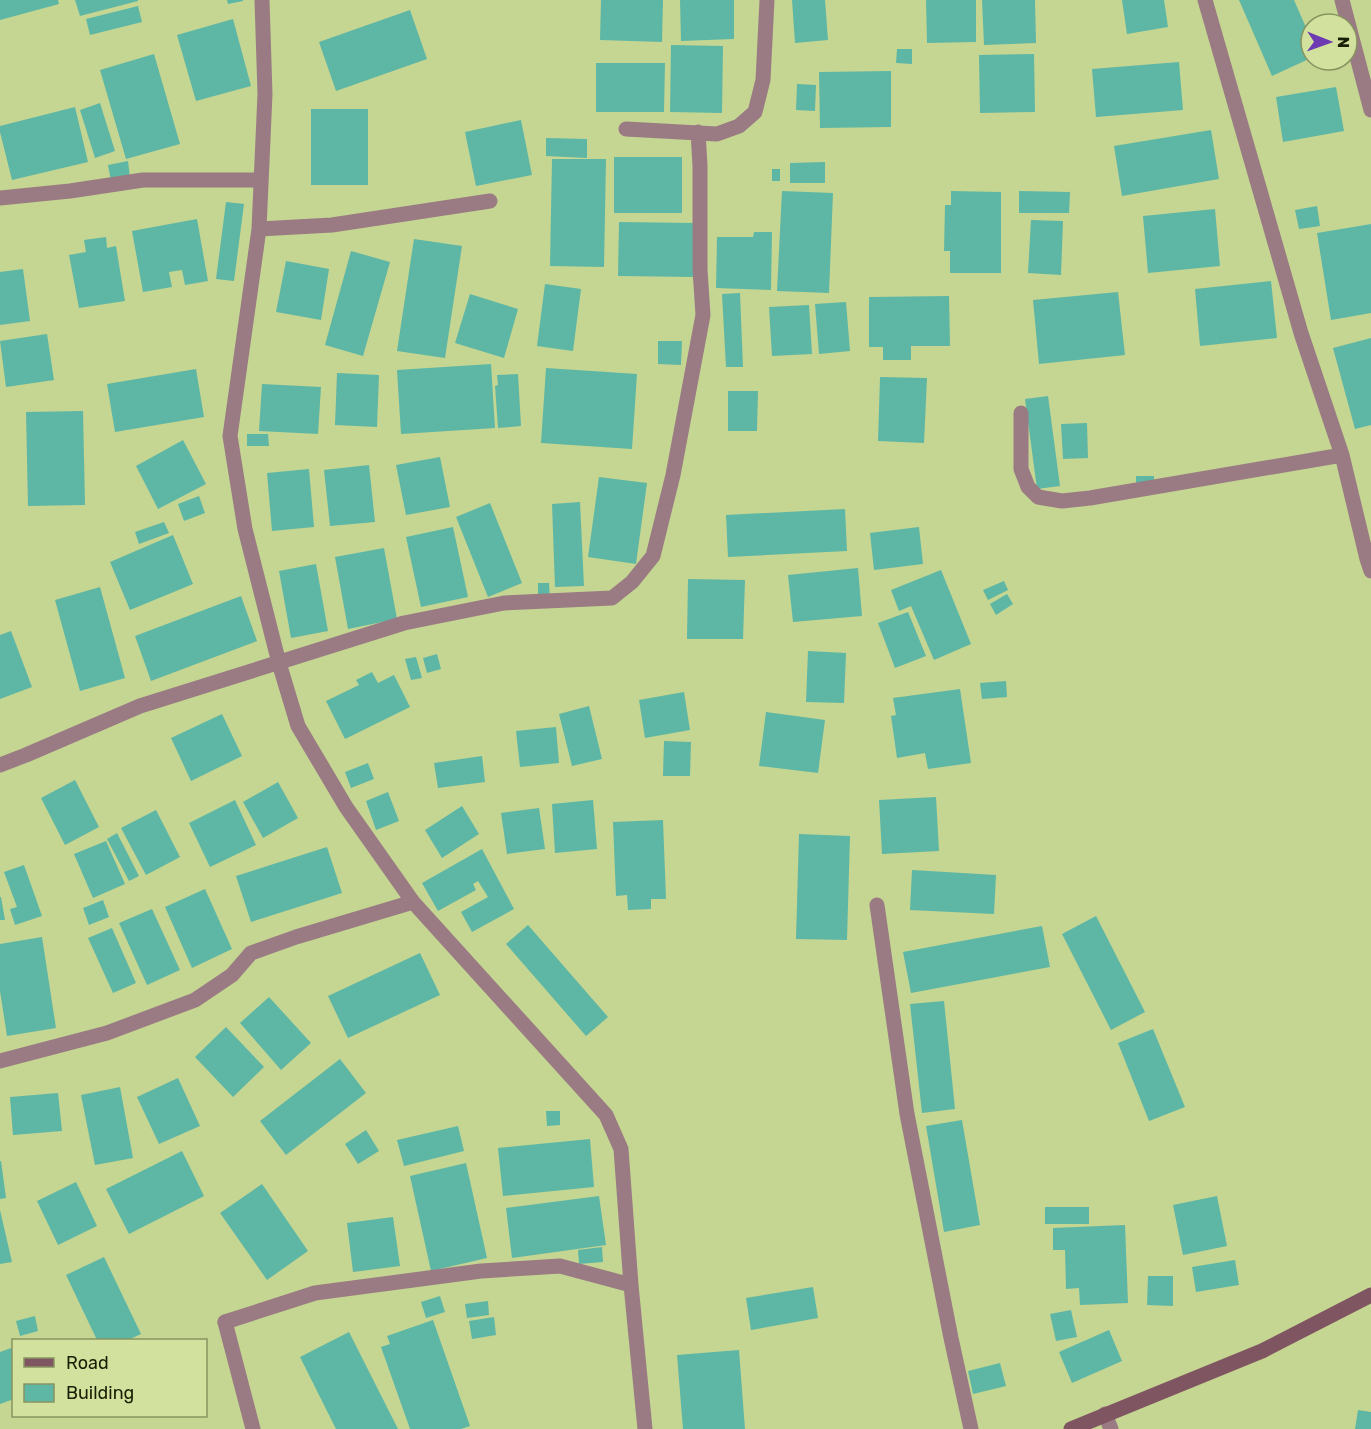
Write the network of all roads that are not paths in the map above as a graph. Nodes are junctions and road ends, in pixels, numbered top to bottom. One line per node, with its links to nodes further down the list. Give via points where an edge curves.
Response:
1 (262, 0): 8 (street, via 265,94)
2 (767, 0): 7 (street, via 763,80 755,112 739,126 717,134)
3 (1205, 0): 13 (street, via 1301,333)
4 (1342, 0): 5 (street)
5 (1371, 110)
6 (626, 129): 7 (street)
7 (698, 132): 15 (street, via 703,315 673,475 653,556 632,582 612,598 504,603 404,623)
8 (261, 180): 9 (street, via 143,180); 11 (street)
9 (0, 198)
10 (490, 201): 11 (street, via 332,225)
11 (259, 229): 15 (street, via 230,436 245,530)
12 (1021, 413): 13 (street, via 1021,469 1028,487 1038,497 1062,501)
13 (1342, 455): 14 (street)
14 (1371, 571)
15 (279, 663): 16 (street, via 140,706); 17 (street, via 298,726 346,807)
16 (0, 765)
17 (413, 902): 19 (street, via 251,953 232,975 195,1000 107,1033); 20 (street, via 606,1115 621,1149)
18 (877, 905): 25 (street, via 907,1114)
19 (0, 1061)
20 (631, 1285): 23 (street, via 560,1266 481,1271 315,1293 225,1322); 24 (street)
21 (1371, 1295): 22 (main road, via 1262,1351)
22 (1105, 1414): 26 (main road); 27 (street)
23 (253, 1429)
24 (645, 1429)
25 (971, 1429)
26 (1071, 1429)
27 (1111, 1429)

